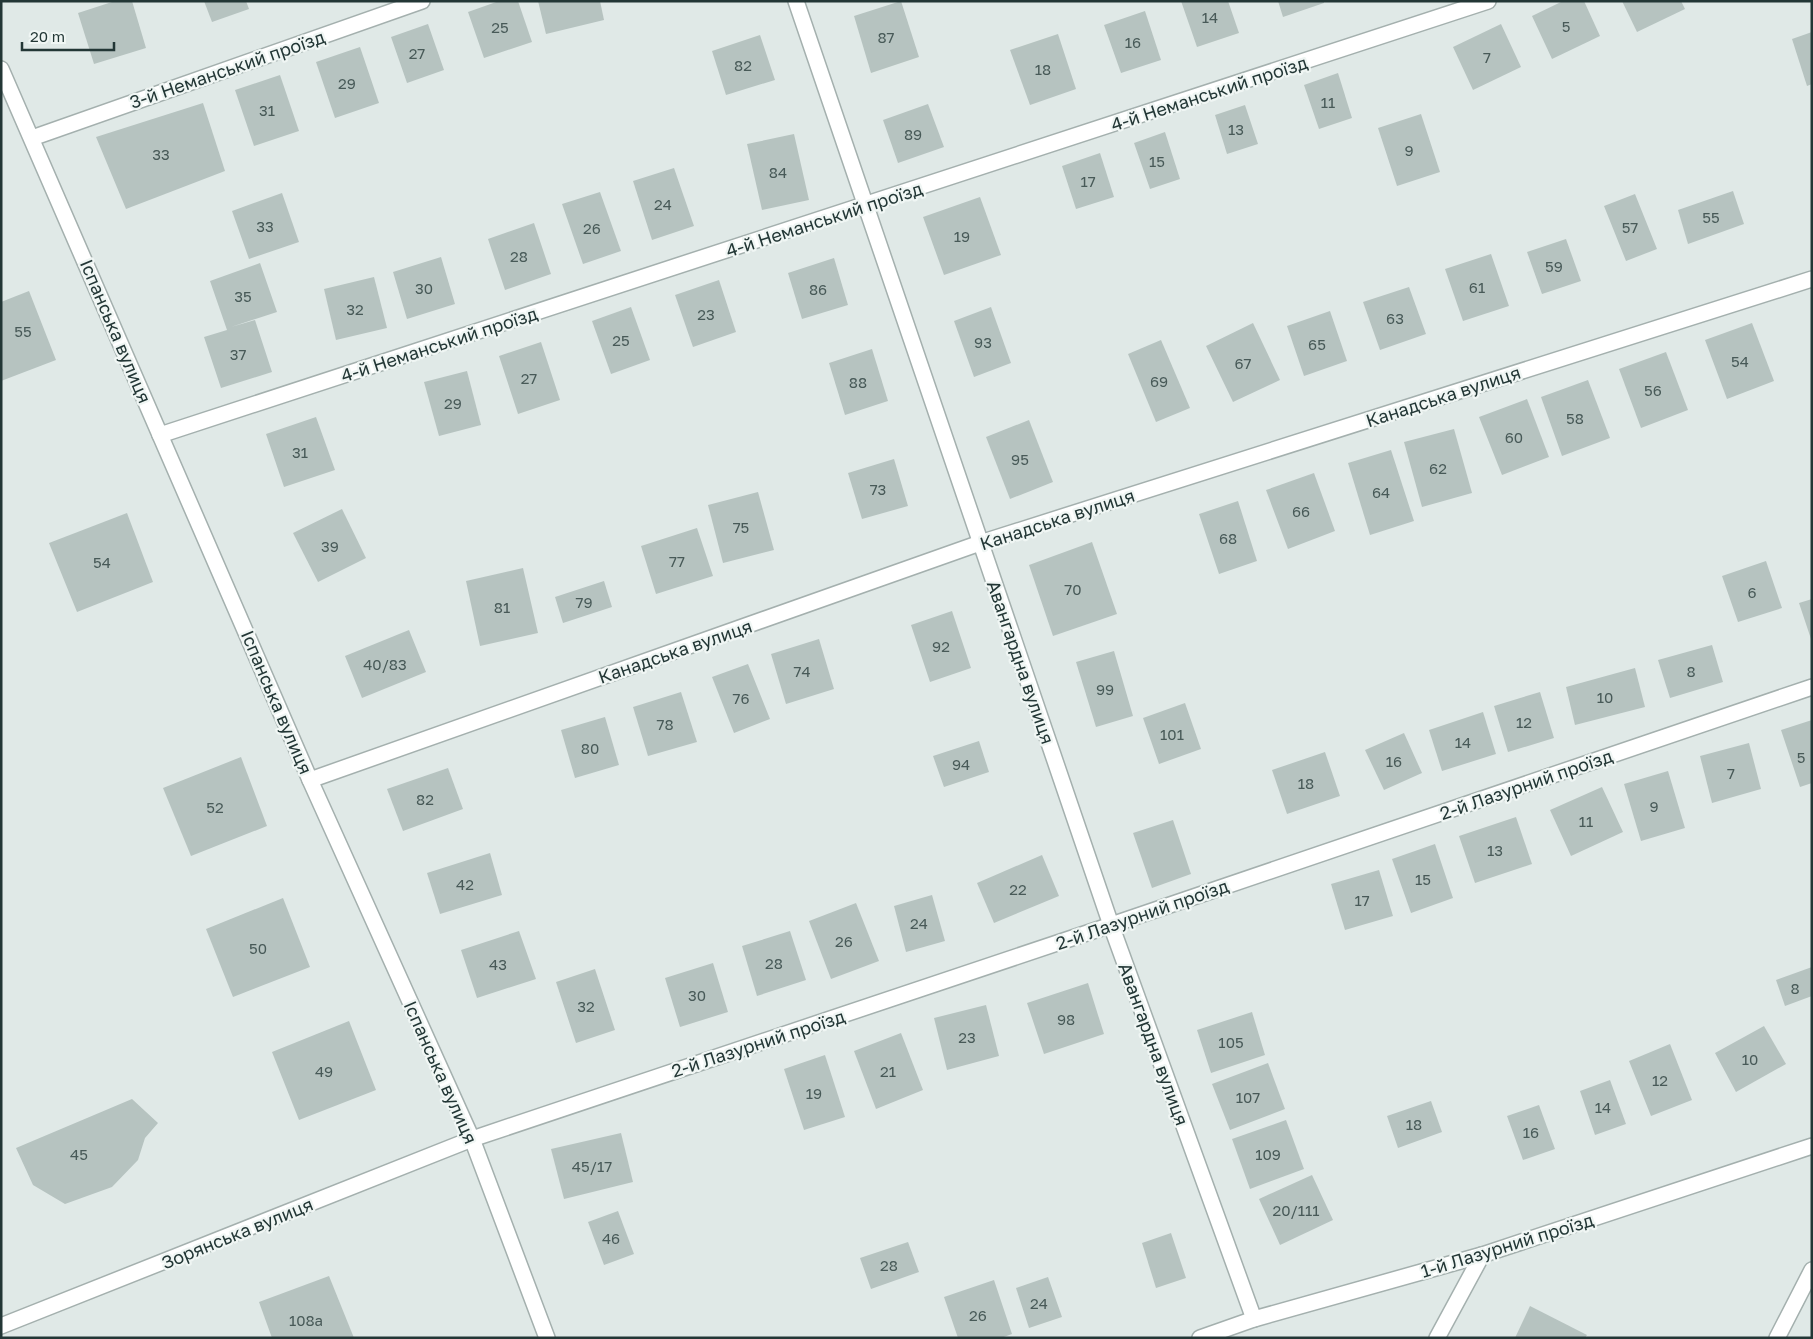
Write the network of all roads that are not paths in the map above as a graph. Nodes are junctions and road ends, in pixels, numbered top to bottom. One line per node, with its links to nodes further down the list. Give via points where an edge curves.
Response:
1 (422, 1): 5 (street, 3-й Неманський проїзд)
2 (796, 1): 6 (street, Авангардна вулиця)
3 (1488, 1): 6 (street, 4-й Неманський проїзд)
4 (1, 69): 5 (street, Іспанська вулиця)
5 (32, 138): 8 (street, Іспанська вулиця)
6 (864, 206): 8 (street, 4-й Неманський проїзд); 9 (street, Авангардна вулиця)
7 (1812, 279): 9 (street, Канадська вулиця)
8 (160, 435): 11 (street, Іспанська вулиця)
9 (980, 543): 11 (street, Канадська вулиця); 12 (street, Авангардна вулиця)
10 (1812, 687): 12 (street, 2-й Лазурний проїзд)
11 (310, 780): 13 (street, Іспанська вулиця)
12 (1111, 925): 13 (street, 2-й Лазурний проїзд); 17 (street, Авангардна вулиця)
13 (472, 1139): 18 (street, Зорянська вулиця); 19 (street, Іспанська вулиця)
14 (1812, 1146): 15 (street, 1-й Лазурний проїзд)
15 (1482, 1255): 17 (street, 1-й Лазурний проїзд); 21 (street)
16 (1812, 1270): 22 (street)
17 (1254, 1319): 20 (street, 1-й Лазурний проїзд)
18 (1, 1326)
19 (547, 1338)
20 (1200, 1338)
21 (1437, 1338)
22 (1777, 1338)

